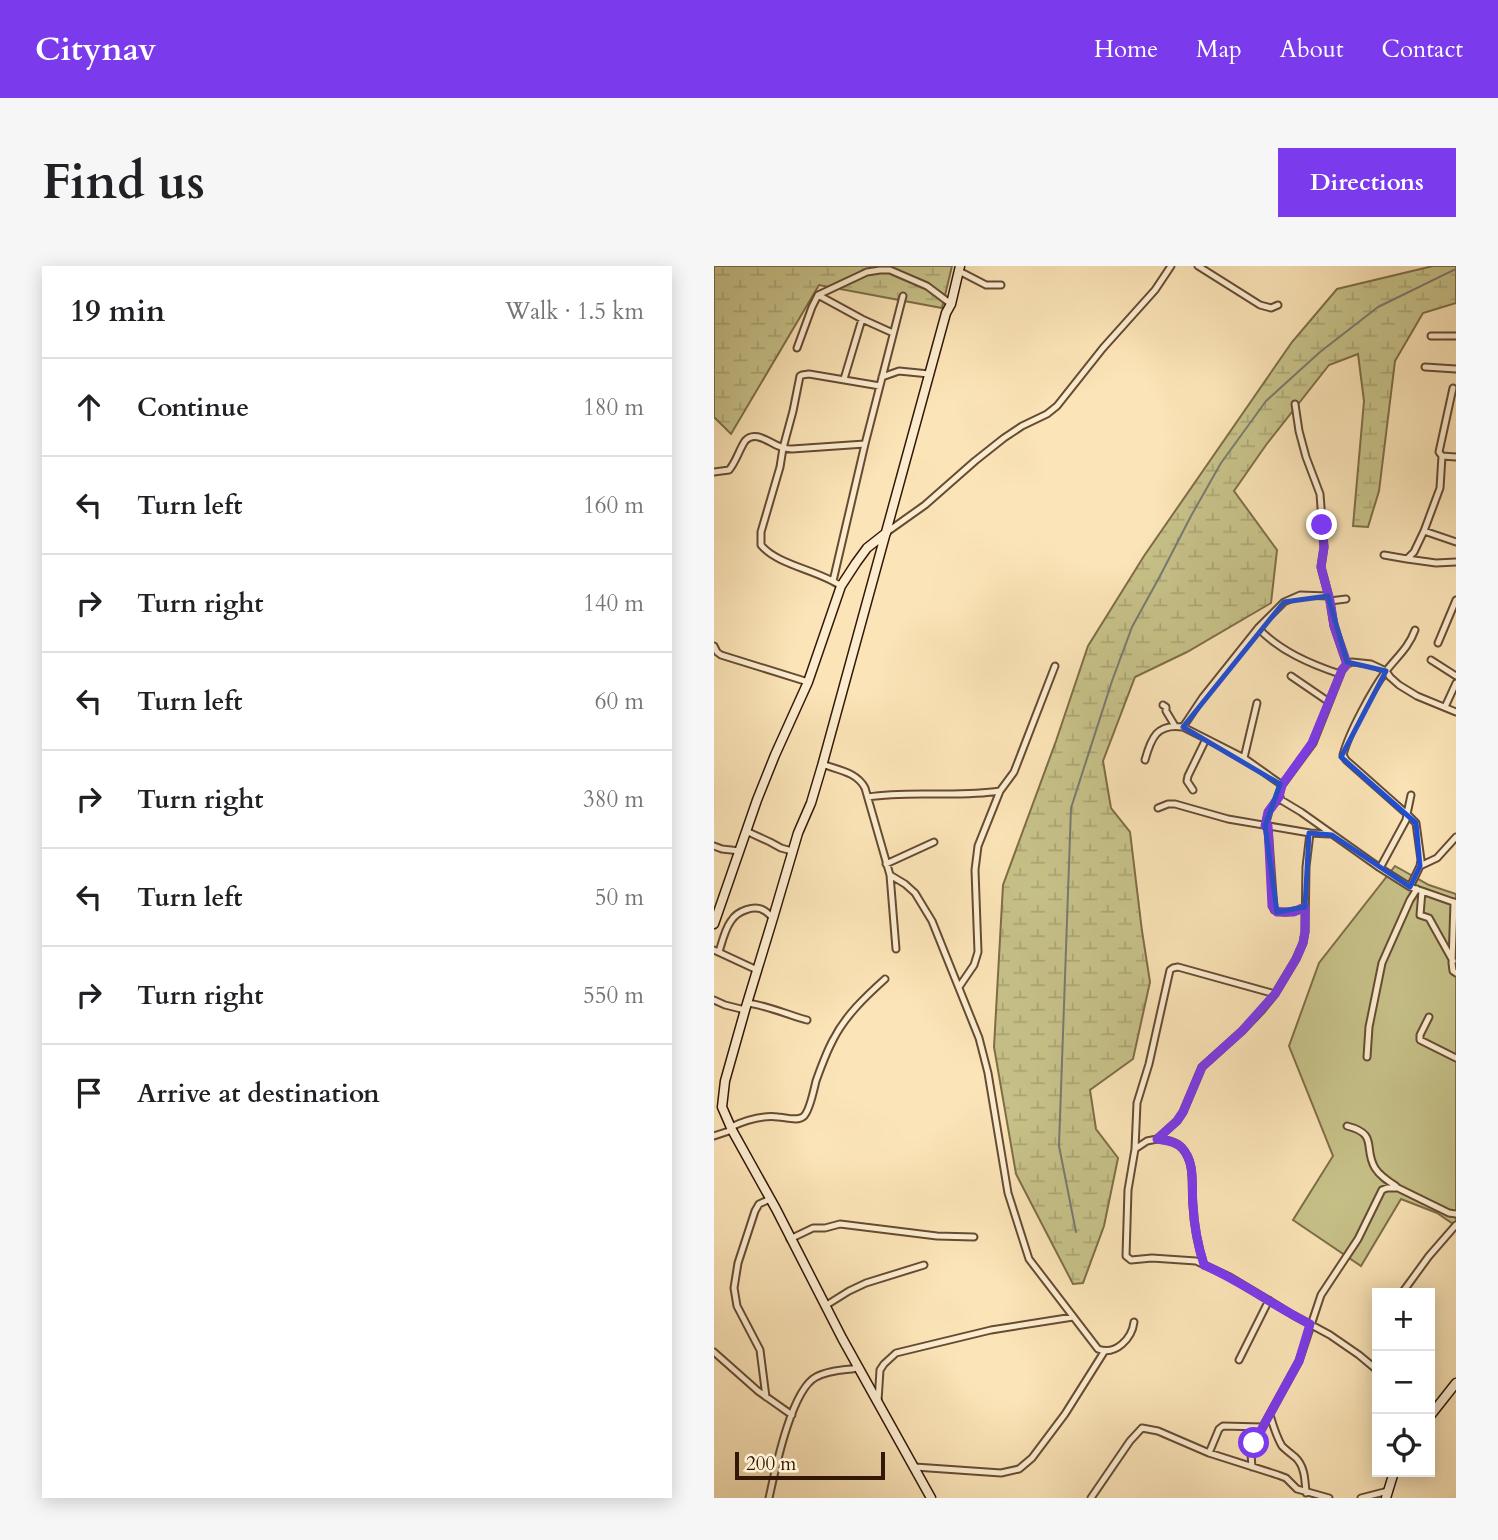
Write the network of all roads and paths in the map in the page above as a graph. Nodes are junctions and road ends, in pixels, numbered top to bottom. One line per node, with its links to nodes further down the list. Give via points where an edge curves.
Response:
1 (1171, 266): 30 (street, via 1057,406 1004,438)
2 (1198, 266): 8 (street, via 1260,305)
3 (960, 269): 4 (street, via 986,285); 7 (street)
4 (1000, 285)
5 (818, 295): 7 (street, via 867,272 890,270 927,286); 10 (street); 14 (street)
6 (903, 296): 11 (street)
7 (951, 304): 9 (street)
8 (1278, 306)
9 (946, 313): 17 (street); 23 (street)
10 (863, 319): 11 (street); 19 (street)
11 (893, 333): 18 (street)
12 (1431, 335): 13 (street)
13 (1456, 336)
14 (797, 348)
15 (1425, 367): 16 (street)
16 (1456, 369)
17 (929, 373): 18 (street, via 899,371); 23 (street)
18 (882, 377): 20 (street)
19 (844, 379): 20 (street); 25 (street, via 800,376)
20 (880, 386): 24 (street)
21 (1453, 388): 26 (street)
22 (1295, 404): 36 (street, via 1306,457 1320,494 1321,567)
23 (919, 411): 30 (street)
24 (864, 444): 25 (street); 35 (street)
25 (783, 448): 28 (street, via 750,437 729,470); 35 (street, via 761,545)
26 (1442, 456): 27 (street); 29 (street, via 1440,488)
27 (1456, 457)
28 (714, 472)
29 (1423, 531): 31 (street); 33 (street)
30 (887, 532): 35 (street); 63 (street)
31 (1456, 542)
32 (1384, 555): 33 (street)
33 (1407, 559): 34 (street)
34 (1456, 562)
35 (837, 584): 51 (street)
36 (1329, 599): 37 (street); 40 (street, via 1292,598); 45 (street)
37 (1346, 599)
38 (1456, 600): 39 (street)
39 (1454, 615): 42 (street)
40 (1258, 628): 48 (street, via 1290,653); 59 (street)
41 (1415, 630): 47 (street, via 1408,646)
42 (1438, 643)
43 (715, 650): 51 (street)
44 (1431, 660): 50 (street)
45 (1347, 664): 47 (street, via 1363,662); 48 (street)
46 (1055, 666): 66 (street, via 1014,772)
47 (1386, 671): 56 (street, via 1399,685); 71 (street, via 1343,755)
48 (1340, 674): 53 (street)
49 (1291, 676): 53 (street)
50 (1456, 676)
51 (807, 682): 73 (street)
52 (1456, 683): 56 (street)
53 (1329, 702): 64 (street, via 1312,743)
54 (1257, 703): 61 (street)
55 (1163, 705): 58 (street)
56 (1445, 707): 57 (street)
57 (1456, 712)
58 (1175, 726): 59 (street); 62 (street, via 1156,734)
59 (1183, 727): 60 (street)
60 (1206, 738): 61 (street); 65 (street, via 1188,776)
61 (1244, 758): 64 (street)
62 (1145, 760)
63 (822, 764): 68 (street, via 854,775); 80 (street)
64 (1282, 785): 69 (street)
65 (1193, 790)
66 (999, 791): 68 (street); 96 (street, via 975,864 977,960)
67 (1411, 795): 71 (street)
68 (868, 797): 81 (street)
69 (1279, 797): 72 (street, via 1268,812); 75 (street)
70 (1158, 808): 72 (street, via 1175,804)
71 (1406, 814): 82 (street, via 1416,823); 83 (street)
72 (1266, 826): 74 (street); 87 (street, via 1274,910 1294,912)
73 (746, 831): 79 (street); 80 (street)
74 (1310, 833): 75 (street); 87 (street)
75 (1332, 835): 83 (street)
76 (1456, 837): 82 (street, via 1437,858)
77 (934, 842): 81 (street)
78 (714, 846): 79 (street)
79 (740, 851): 89 (street)
80 (792, 851): 88 (street)
81 (886, 864): 84 (street)
82 (1420, 866): 85 (street)
83 (1380, 868): 85 (street)
84 (890, 875): 90 (street); 96 (street, via 924,905)
85 (1416, 889): 86 (street); 92 (street, via 1420,915 1429,918); 102 (street, via 1382,963 1368,1027)
86 (1455, 903): 92 (street)
87 (1305, 907): 97 (street, via 1303,943)
88 (774, 918): 91 (street, via 759,908 737,914); 93 (street)
89 (714, 923)
90 (896, 949)
91 (716, 951): 93 (street)
92 (1452, 961): 94 (street)
93 (757, 970): 99 (street)
94 (1456, 973)
95 (885, 979): 105 (street, via 842,1025 804,1116 758,1117)
96 (959, 987): 120 (street, via 979,1038 1008,1192 1029,1259)
97 (1275, 994): 107 (street, via 1202,1067 1183,1112); 108 (street, via 1178,967 1170,970 1137,1103)
98 (714, 1000): 99 (street)
99 (746, 1006): 101 (street, via 761,1005); 105 (street, via 722,1095)
100 (1429, 1017): 103 (street, via 1420,1040)
101 (807, 1020)
102 (1367, 1057)
103 (1456, 1058)
104 (1347, 1126): 109 (street, via 1364,1134 1375,1168)
105 (731, 1128): 106 (street); 110 (street)
106 (714, 1136)
107 (1157, 1139): 108 (street); 116 (street, via 1177,1143 1189,1161)
108 (1135, 1149): 116 (street, via 1128,1189 1126,1256)
109 (1398, 1188): 111 (street); 122 (street, via 1382,1190 1321,1295)
110 (770, 1199): 114 (street); 129 (street, via 755,1211 734,1289 737,1306 760,1350)
111 (1456, 1214)
112 (1456, 1225): 117 (street)
113 (974, 1237): 114 (street, via 840,1224 813,1228)
114 (790, 1239): 119 (street)
115 (924, 1265): 119 (street, via 866,1283)
116 (1204, 1265): 118 (street)
117 (1406, 1288)
118 (1269, 1300): 122 (street); 125 (street)
119 (825, 1306): 127 (street)
120 (1073, 1317): 124 (street, via 1091,1343); 130 (street, via 991,1330 897,1353 880,1370)
121 (1135, 1322): 124 (street, via 1125,1341)
122 (1310, 1324): 126 (street); 133 (street, via 1299,1361)
123 (714, 1352): 129 (street)
124 (1104, 1352): 136 (street, via 1065,1414 1019,1469 1001,1473)
125 (1239, 1360)
126 (1372, 1366)
127 (859, 1368): 130 (street); 132 (street, via 813,1378)
128 (1456, 1383): 131 (street)
129 (766, 1397): 132 (street)
130 (878, 1402): 136 (street)
131 (1435, 1404)
132 (792, 1415): 141 (street)
133 (1270, 1415): 134 (street); 139 (street, via 1282,1445 1301,1465)
134 (1262, 1427): 135 (street, via 1223,1426); 137 (street, via 1252,1448)
135 (1209, 1453): 137 (street); 143 (street, via 1142,1428)
136 (915, 1467): 142 (street)
137 (1252, 1467): 139 (street, via 1286,1478)
138 (1392, 1477): 140 (street)
139 (1306, 1493): 144 (street)
140 (1387, 1494): 145 (street)
141 (769, 1498)
142 (931, 1498)
143 (1091, 1498)
144 (1329, 1498)
145 (1361, 1498)

